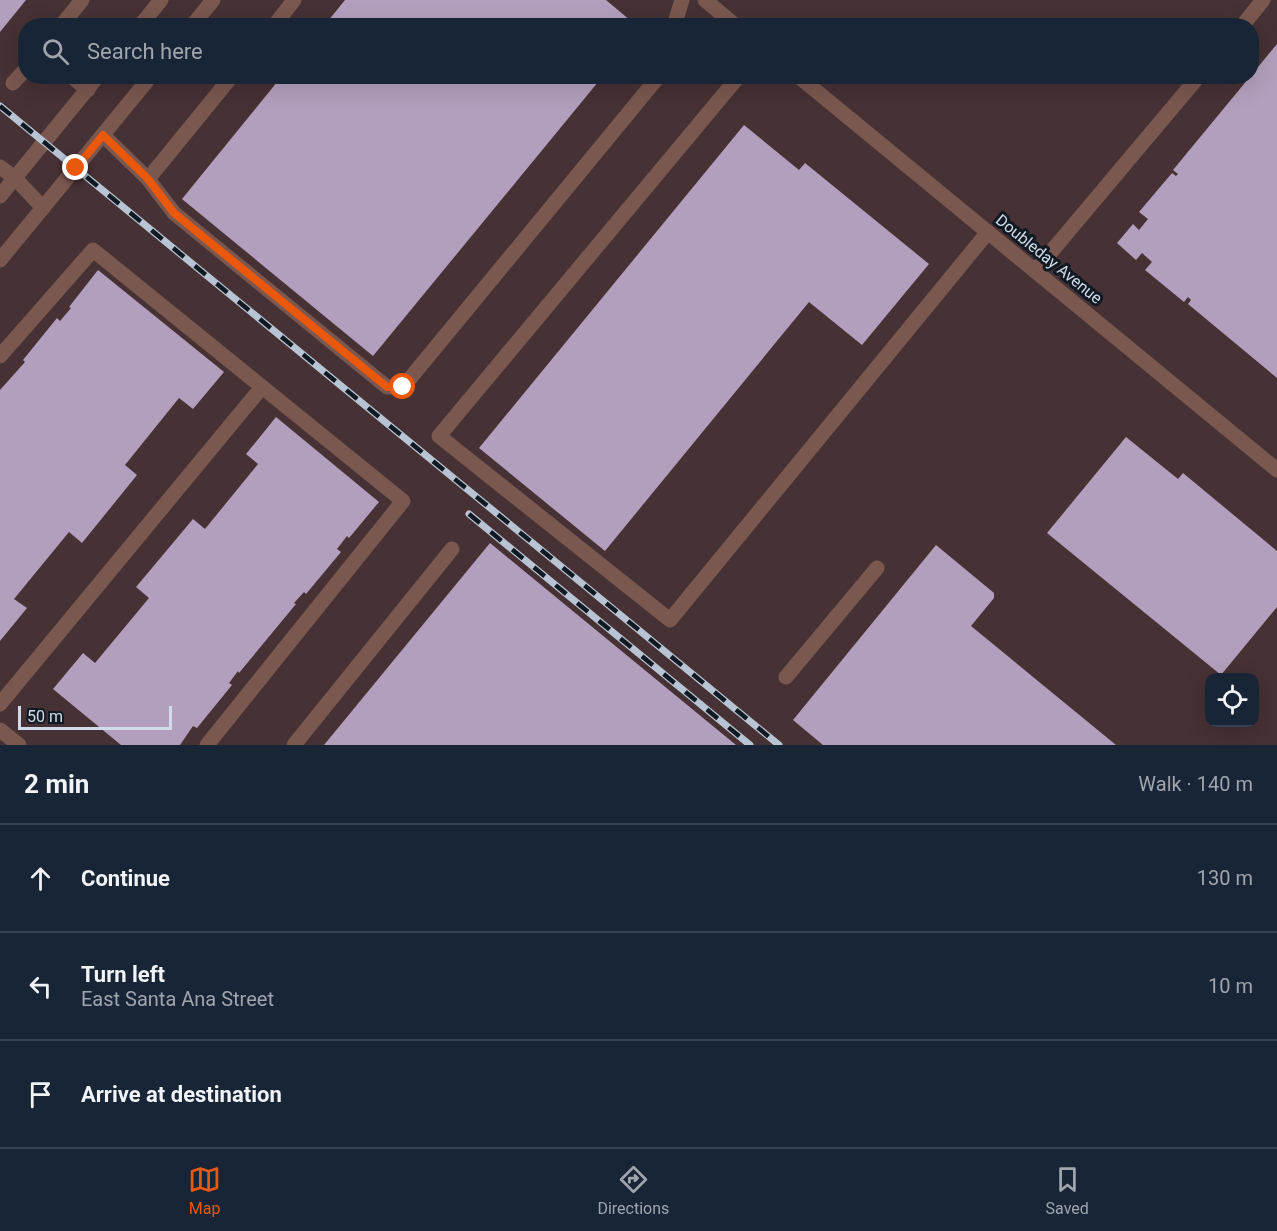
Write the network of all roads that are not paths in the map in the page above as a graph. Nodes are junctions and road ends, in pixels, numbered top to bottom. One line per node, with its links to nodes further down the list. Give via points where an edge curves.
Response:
1 (82, 0): 8 (street)
2 (161, 0): 9 (street)
3 (213, 0): 10 (street)
4 (294, 0): 11 (street)
5 (682, 0): 12 (street)
6 (705, 0): 13 (street)
7 (1263, 0): 14 (street)
8 (67, 18)
9 (146, 18)
10 (198, 18)
11 (280, 18)
12 (676, 18)
13 (726, 18)
14 (1248, 18)
15 (18, 78): 16 (street)
16 (13, 83)
17 (81, 84): 25 (street)
18 (92, 84): 25 (street)
19 (144, 84): 26 (street)
20 (225, 84): 29 (street)
21 (652, 84): 29 (street, via 403,387 387,387 174,213)
22 (732, 84): 32 (street, via 439,436 670,620)
23 (808, 84): 32 (street, Doubleday Avenue)
24 (1192, 84): 34 (street)
25 (88, 90): 28 (street)
26 (103, 135): 29 (street); 31 (street)
27 (0, 167): 28 (street)
28 (15, 178): 30 (street); 31 (street)
29 (148, 179)
30 (0, 196)
31 (43, 208): 33 (street)
32 (988, 232): 34 (street, Doubleday Avenue)
33 (0, 260)
34 (1035, 271): 37 (street, Doubleday Avenue)
35 (0, 356): 36 (street, via 93,250)
36 (262, 387): 41 (street); 44 (street, via 403,501)
37 (1277, 470)
38 (452, 549): 45 (street)
39 (877, 568): 40 (street)
40 (786, 677)
41 (0, 704)
42 (0, 730): 43 (street)
43 (19, 745)
44 (207, 745)
45 (294, 745)

